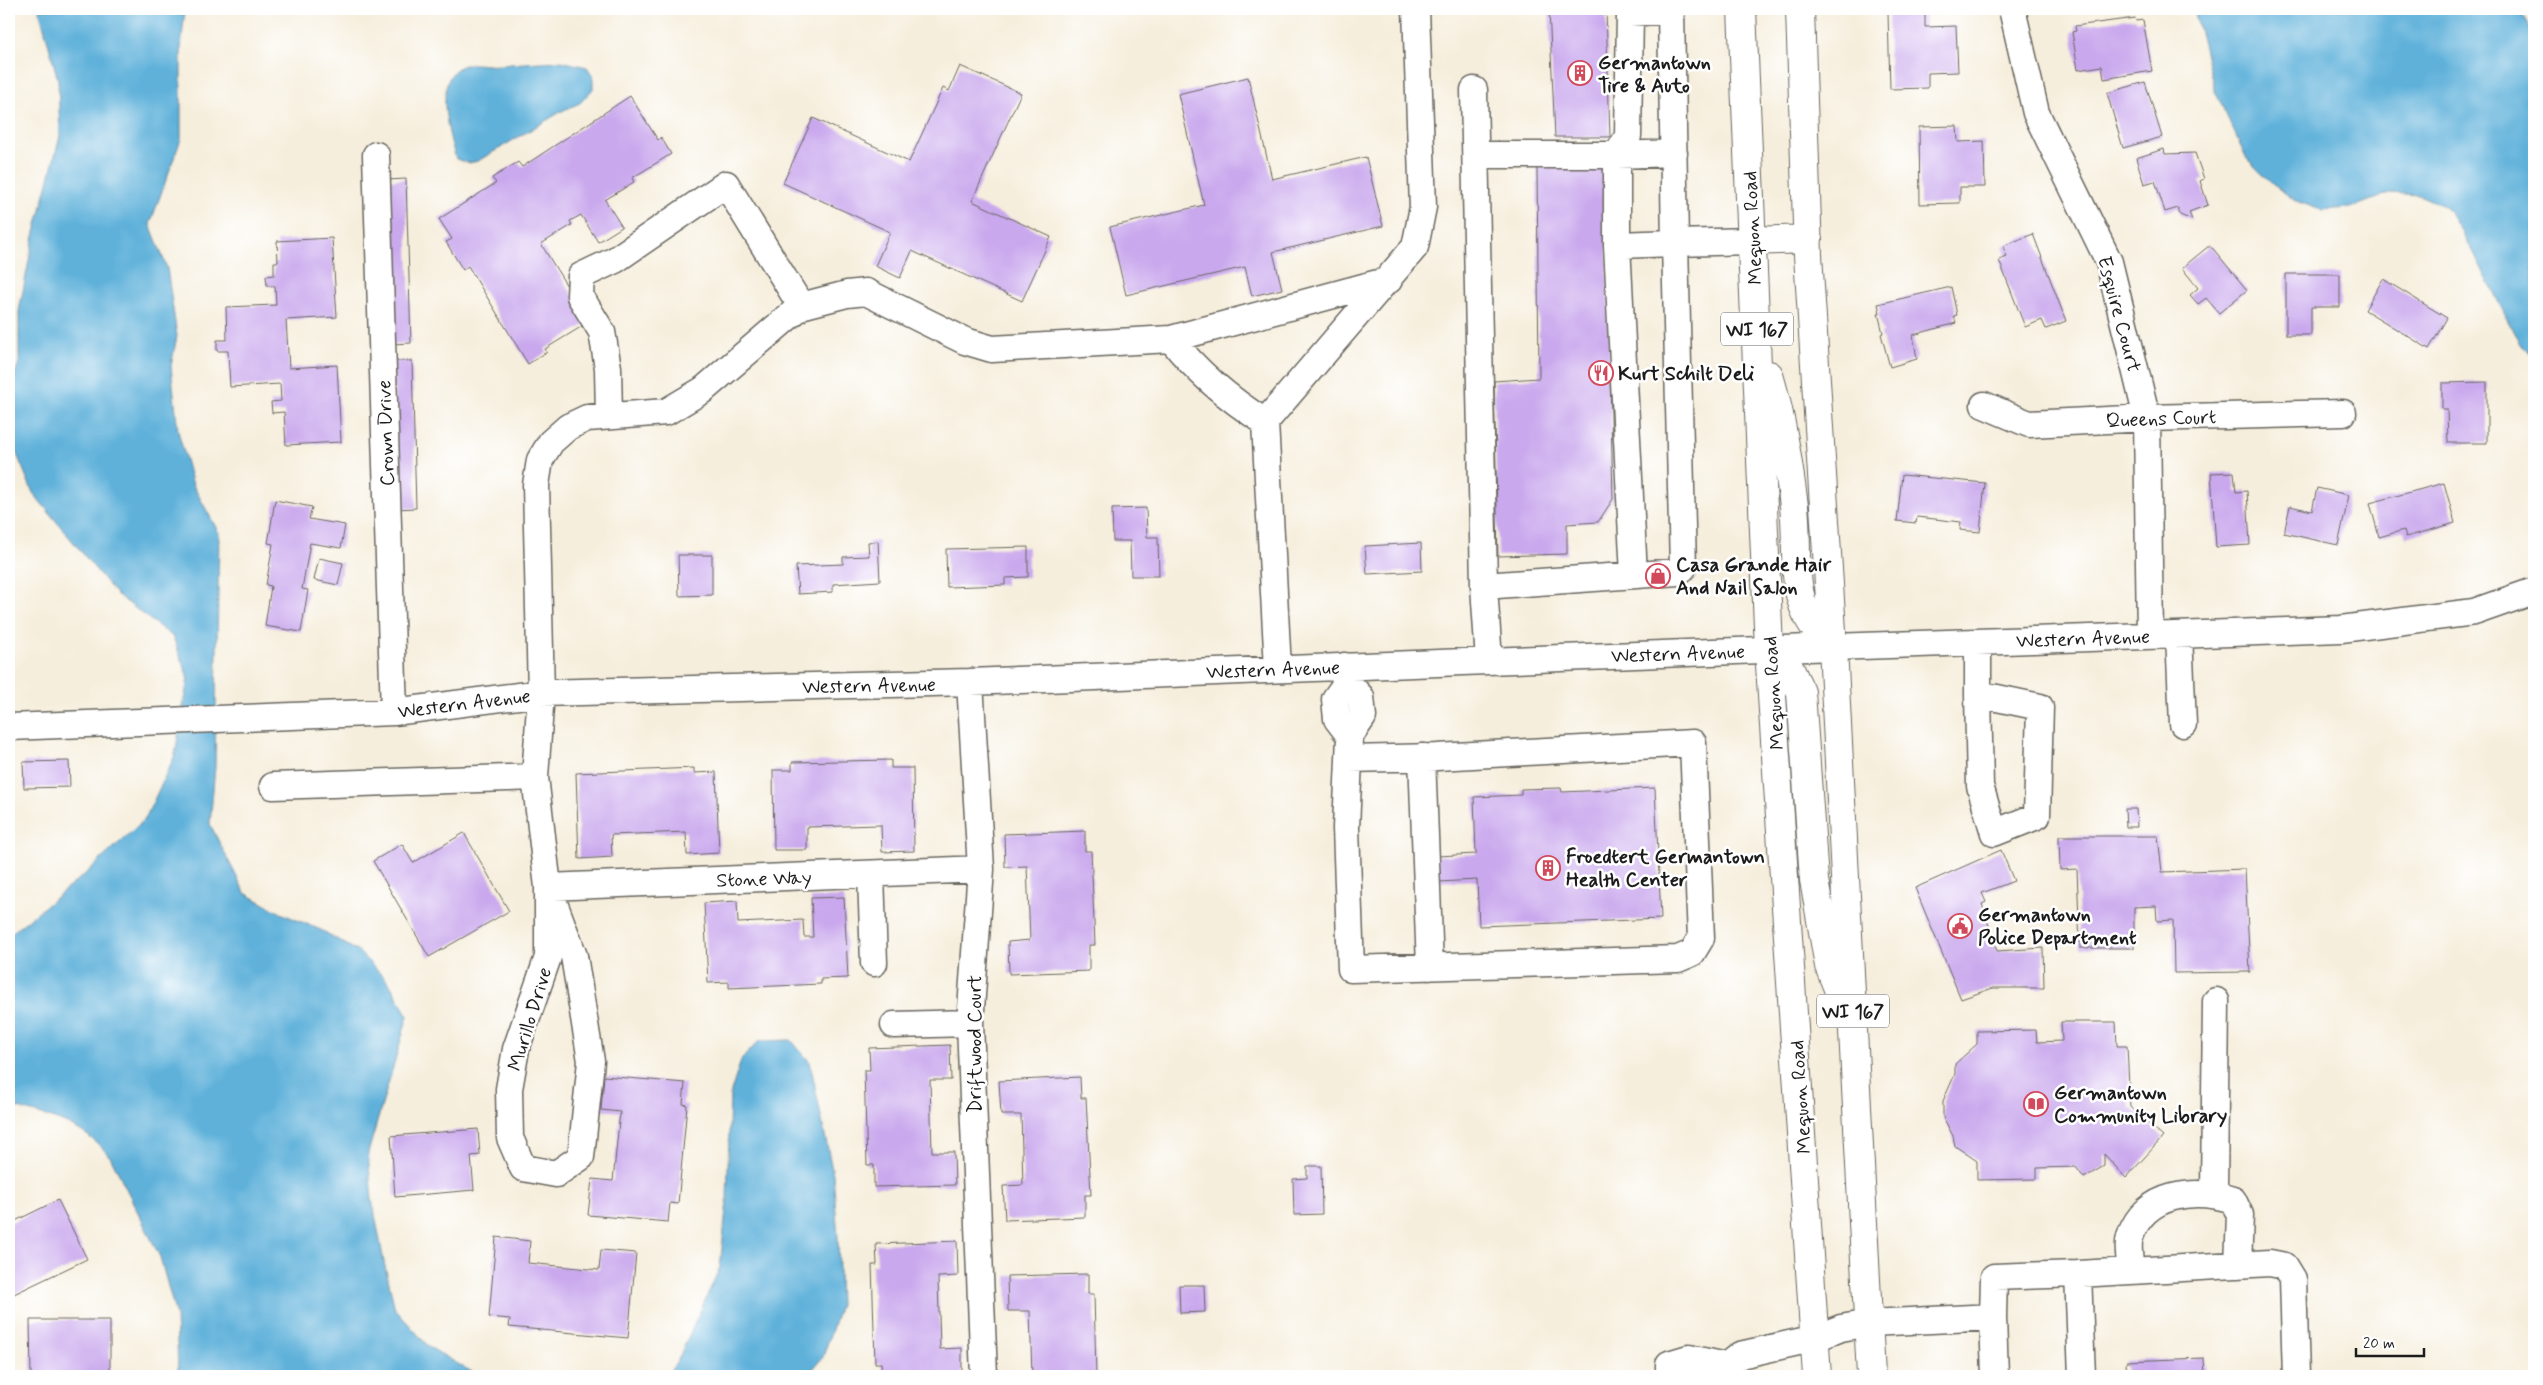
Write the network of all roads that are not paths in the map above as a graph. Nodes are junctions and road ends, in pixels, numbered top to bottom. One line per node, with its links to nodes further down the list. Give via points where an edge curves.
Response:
1 (1416, 9): 14 (street, via 1423,207 1415,247)
2 (1742, 9): 11 (main road, Mequon Road / WI 167)
3 (1800, 9): 10 (main road, WI 167)
4 (2012, 9): 21 (street, Esquire Court, via 2036,113 2109,262)
5 (1474, 90): 9 (street)
6 (1674, 153): 8 (street); 8 (street, via 1672,10 1630,13 1628,136); 12 (street)
7 (376, 155): 37 (street, Crown Drive)
8 (1617, 155): 9 (street); 13 (street)
9 (1476, 156): 24 (street)
10 (1808, 239): 11 (main road); 29 (main road, WI 167)
11 (1752, 241): 12 (street); 16 (main road, Mequon Road / WI 167)
12 (1675, 243): 13 (street); 23 (street, via 1683,568 1678,572)
13 (1617, 245): 23 (street)
14 (1389, 280): 17 (street); 22 (street)
15 (801, 306): 17 (street, via 866,292 964,341 992,348); 20 (street, Murillo Drive, via 703,390 666,412); 20 (street, via 726,184 623,256 581,276 580,296 602,332 608,368)
16 (1758, 338): 29 (main road, via 1782,418 1794,509 1799,592 1809,620 1819,635); 30 (main road, Mequon Road / WI 167)
17 (1171, 339): 22 (street, via 1188,360 1247,411)
18 (1984, 405): 21 (street, Queens Court, via 2028,424)
19 (2343, 413): 21 (street, Queens Court)
20 (608, 416): 35 (street, Murillo Drive, via 587,418 568,427 550,442 540,460 536,485)
21 (2147, 418): 27 (street, Esquire Court)
22 (1265, 422): 32 (street)
23 (1634, 575): 24 (street)
24 (1484, 586): 31 (street)
25 (2534, 591): 26 (street, Western Avenue, via 2474,612 2341,629)
26 (2179, 635): 27 (street, Western Avenue); 38 (street)
27 (2150, 636): 28 (street, Western Avenue)
28 (1978, 642): 29 (street, Western Avenue); 36 (street)
29 (1834, 647): 30 (street, Western Avenue); 52 (main road, WI 167)
30 (1769, 650): 31 (street, Western Avenue); 52 (main road, via 1788,665 1801,692 1814,880 1829,966); 59 (main road, Mequon Road / WI 167)
31 (1490, 661): 33 (street, Western Avenue)
32 (1278, 669): 33 (street, Western Avenue); 34 (street, Western Avenue)
33 (1346, 674): 40 (street, via 1361,697 1363,717)
34 (970, 682): 35 (street, Western Avenue); 44 (street, Driftwood Court)
35 (541, 693): 37 (street, Western Avenue); 42 (street, Murillo Drive)
36 (1978, 694): 36 (street, via 1980,786 1994,833 2037,816 2040,707)
37 (394, 712): 39 (street, Western Avenue)
38 (2183, 724)
39 (9, 727)
40 (1350, 747): 41 (street); 48 (street, via 1346,828 1351,969)
41 (1422, 757): 48 (street); 48 (street, via 1692,743 1701,938 1692,953 1678,959)
42 (535, 777): 43 (street); 46 (street, Murillo Drive)
43 (273, 786)
44 (981, 869): 45 (street, Stone Way); 50 (street, Driftwood Court)
45 (871, 874): 46 (street, Stone Way); 47 (street)
46 (548, 887): 46 (street, Murillo Drive, via 574,956 592,1061 581,1157 556,1174 523,1168 510,1138 509,1089 516,1049 548,957)
47 (874, 963)
48 (1430, 967)
49 (2216, 1001): 53 (street)
50 (970, 1023): 51 (street); 61 (street, Driftwood Court)
51 (894, 1025)
52 (1854, 1028): 58 (main road, WI 167)
53 (2214, 1194): 54 (street, via 2234,1200 2240,1215); 55 (street, via 2175,1195 2153,1203 2138,1221 2130,1238)
54 (2238, 1265): 55 (street); 67 (street, via 2270,1263 2285,1266 2293,1279)
55 (2131, 1272): 56 (street)
56 (2078, 1274): 57 (street, via 1994,1277); 66 (street)
57 (1993, 1317): 58 (street); 65 (street)
58 (1869, 1323): 59 (street, via 1841,1328); 64 (main road, WI 167)
59 (1816, 1338): 60 (street, via 1740,1355); 63 (main road, Mequon Road / WI 167)
60 (1726, 1371): 62 (street, via 1689,1358 1669,1364)
61 (984, 1376)
62 (1669, 1376)
63 (1818, 1376)
64 (1871, 1376)
65 (1996, 1376)
66 (2082, 1376)
67 (2296, 1376)

